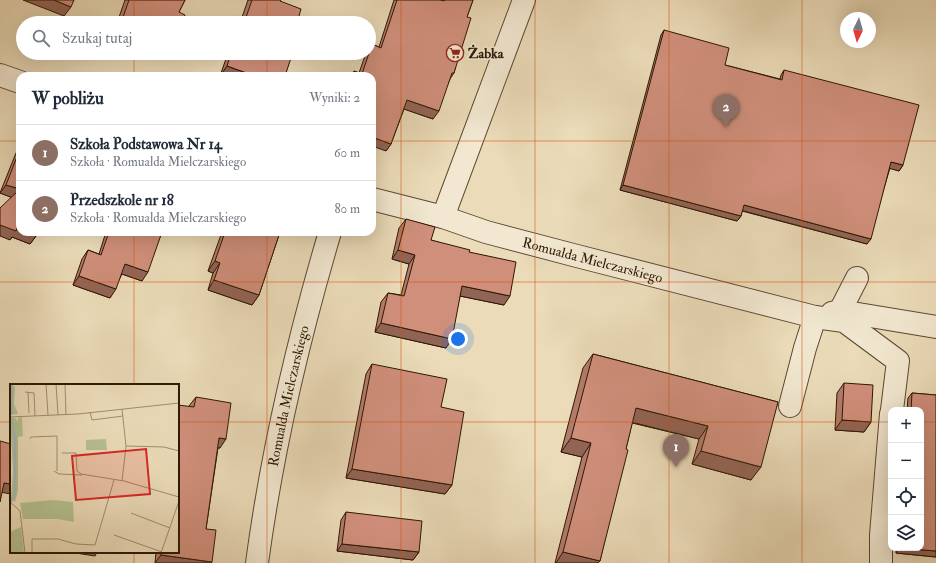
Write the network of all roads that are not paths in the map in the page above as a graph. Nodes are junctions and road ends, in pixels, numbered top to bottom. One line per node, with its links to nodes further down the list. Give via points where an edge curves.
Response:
1 (524, 0): 5 (street)
2 (0, 75): 3 (street)
3 (16, 81)
4 (376, 200): 5 (street, Romualda Mielczarskiego)
5 (443, 217): 9 (street, Romualda Mielczarskiego, via 486,232)
6 (329, 236): 14 (street, Romualda Mielczarskiego, via 310,299 279,431)
7 (857, 278): 8 (street)
8 (840, 311): 9 (street); 10 (street)
9 (815, 317): 11 (street); 12 (street, Romualda Mielczarskiego, via 844,321 898,361)
10 (936, 327)
11 (790, 406)
12 (892, 407)
13 (889, 443): 15 (street)
14 (257, 563)
15 (881, 563)

